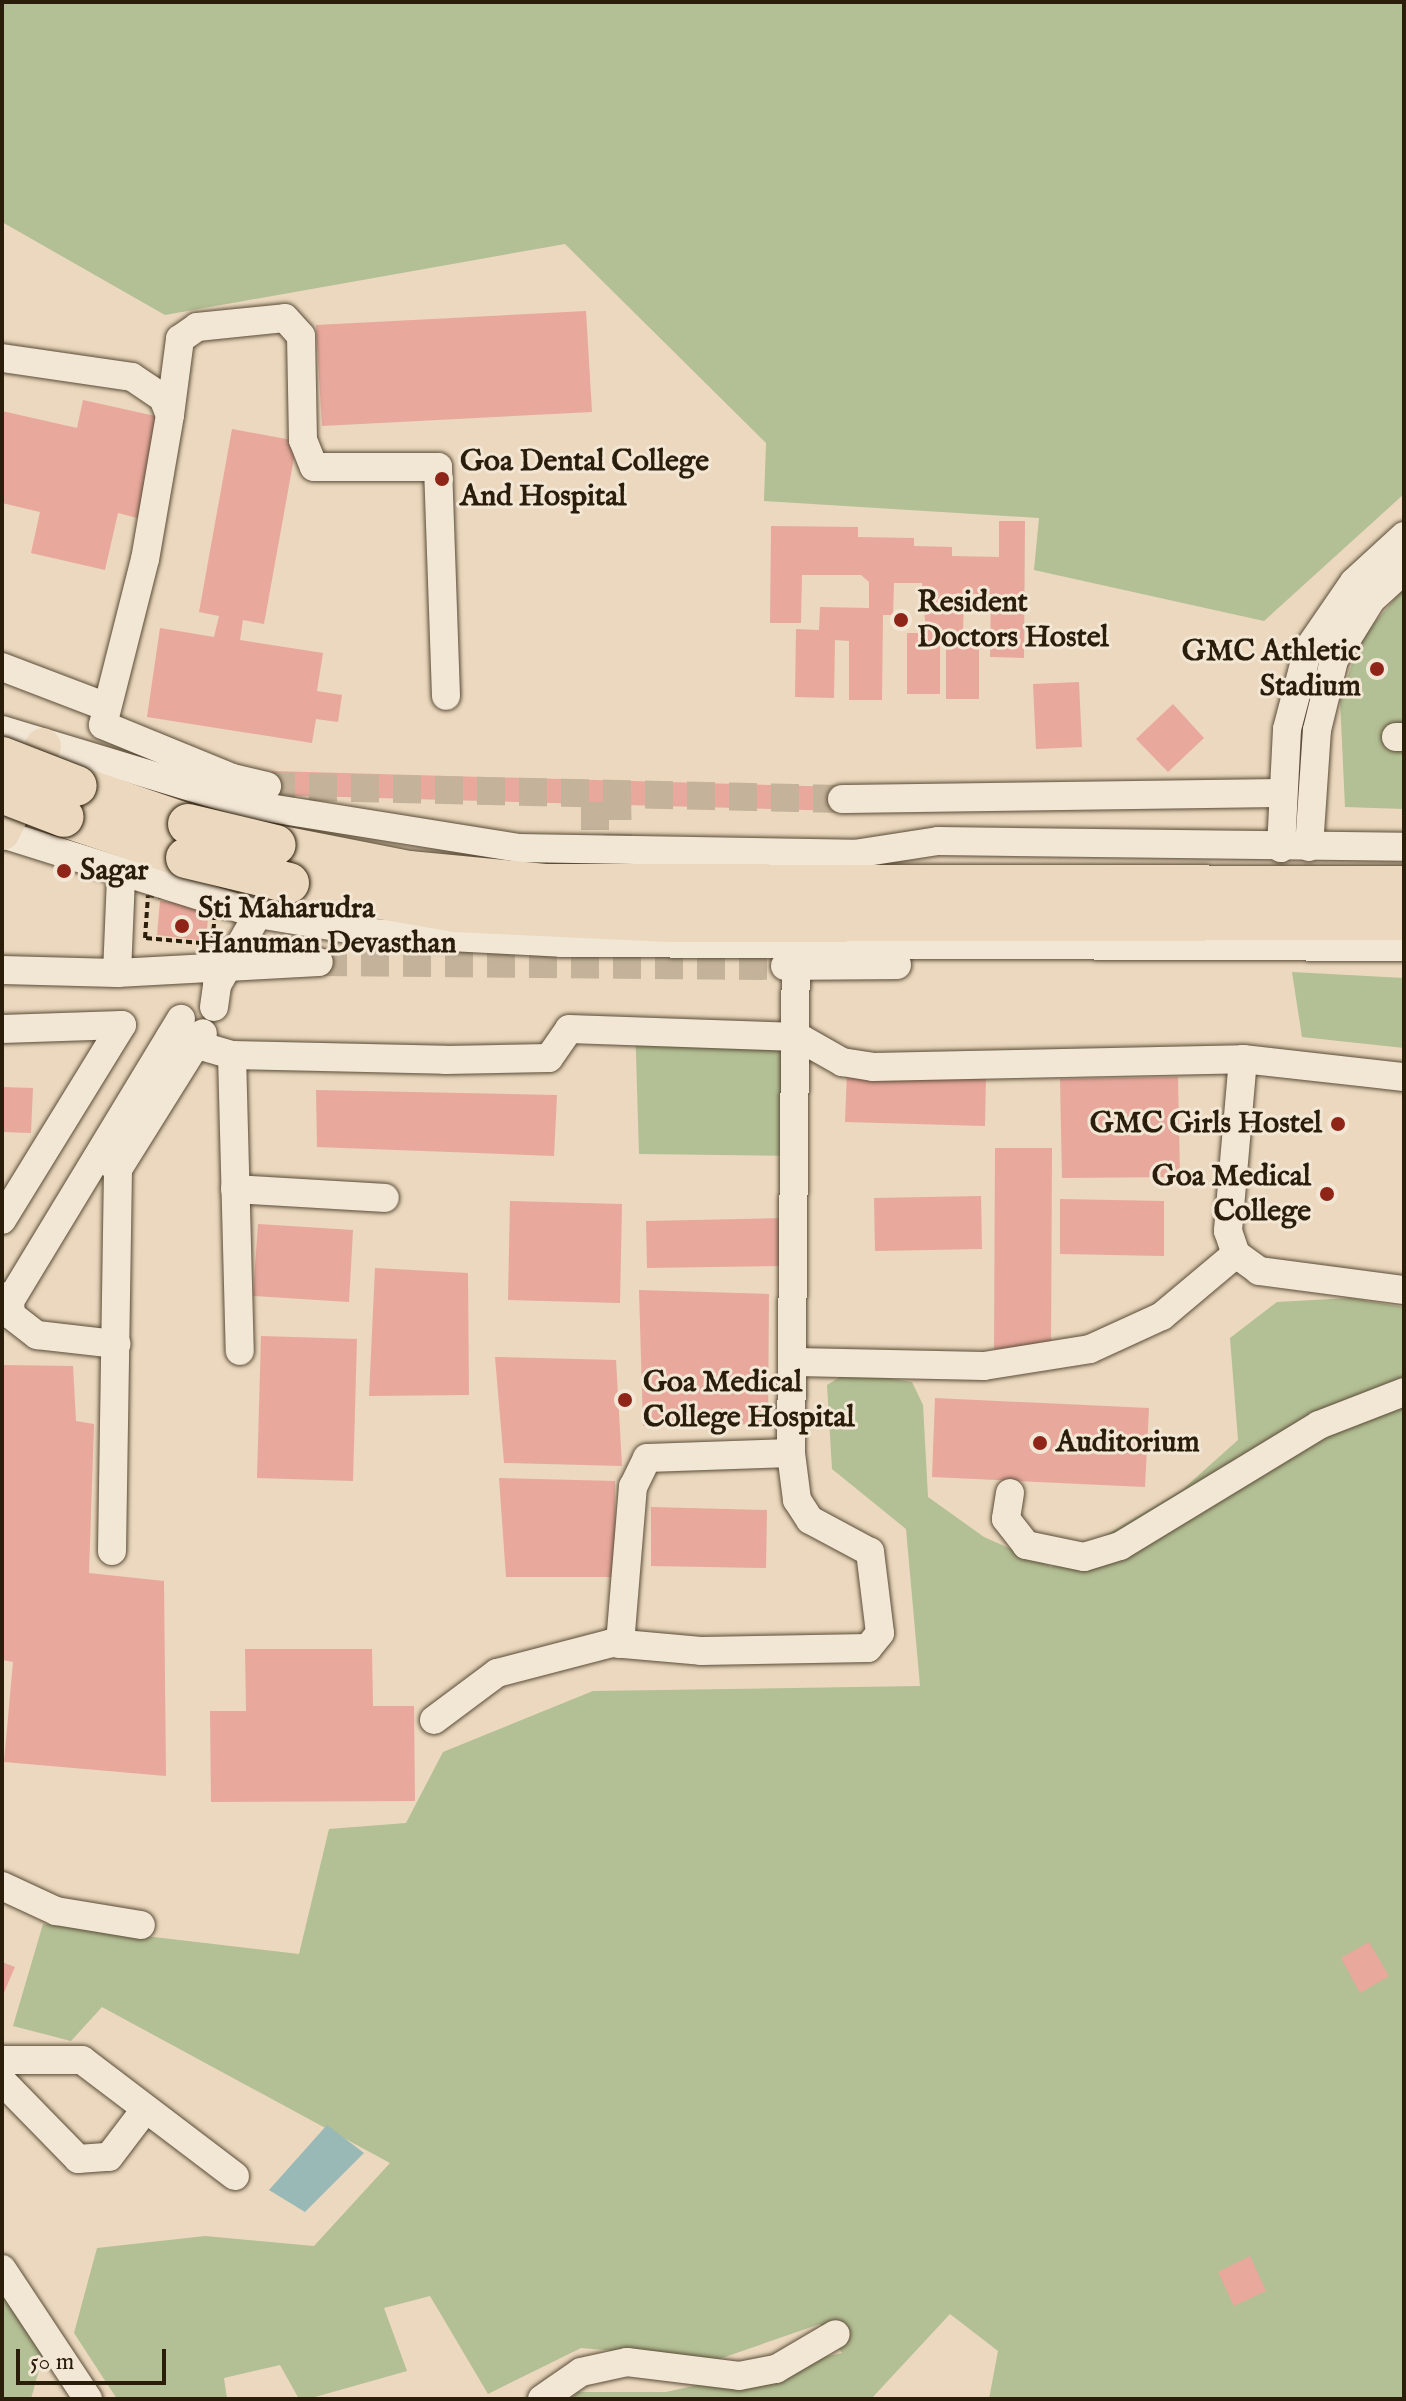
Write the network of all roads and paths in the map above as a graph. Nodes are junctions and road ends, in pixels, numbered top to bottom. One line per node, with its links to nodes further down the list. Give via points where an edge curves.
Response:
1 (2, 358): 2 (street, via 132,377 150,384)
2 (170, 415): 6 (street, via 180,339 197,327 285,318 301,336 303,440 314,467 438,467); 7 (street, via 145,559)
3 (1404, 536): 14 (street, via 1354,582 1308,649 1287,729)
4 (1404, 570): 19 (street, via 1371,600 1334,660)
5 (2, 667): 7 (street)
6 (446, 696)
7 (104, 706): 12 (street, via 104,729)
8 (2, 730): 9 (street)
9 (43, 746): 12 (street); 17 (main road)
10 (2, 757): 16 (highway, bridge)
11 (267, 786): 12 (street)
12 (230, 789): 19 (street, via 419,836 614,853 854,854 938,841)
13 (2, 793): 16 (highway, bridge)
14 (1283, 793): 15 (street); 19 (street)
15 (842, 799)
16 (70, 802): 18 (highway)
17 (2, 833): 21 (street)
18 (187, 841): 22 (highway, bridge, via 276,845 409,871 547,884); 26 (highway, bridge, via 289,883 455,912 655,922)
19 (1295, 847): 20 (street)
20 (1404, 847)
21 (121, 876): 23 (street); 31 (street)
22 (1404, 886)
23 (258, 914): 28 (street, via 373,933); 32 (street)
24 (147, 915): 24 (path, via 145,938 212,944 216,904 148,895); 25 (path)
25 (158, 916)
26 (1404, 920)
27 (1404, 947): 28 (street, via 1155,949 1117,962)
28 (793, 959): 34 (street)
29 (319, 962): 32 (street)
30 (2, 970): 31 (street)
31 (117, 973): 32 (street)
32 (199, 1013): 35 (street); 38 (street)
33 (2, 1029): 41 (street, via 122,1025)
34 (798, 1037): 35 (street, via 569,1029 549,1058); 36 (street, via 842,1062 873,1067); 47 (street)
35 (232, 1055): 39 (street)
36 (1243, 1059): 37 (street); 42 (street, via 1228,1231)
37 (1404, 1077)
38 (109, 1162): 44 (street); 45 (street)
39 (235, 1189): 40 (street); 46 (street)
40 (385, 1198)
41 (2, 1220)
42 (1236, 1254): 43 (street, via 1259,1271); 47 (street, via 1162,1316 1090,1349 984,1366)
43 (1404, 1290)
44 (6, 1299): 45 (street, via 11,1315 37,1335)
45 (116, 1344): 51 (street)
46 (240, 1351)
47 (796, 1362): 49 (street)
48 (1404, 1392): 50 (street, via 1319,1425 1120,1546 1084,1557 1026,1545 1006,1519)
49 (791, 1453): 52 (street, via 647,1458 633,1487); 52 (street, via 797,1500 810,1520 858,1543 876,1566 875,1643 701,1651)
50 (1010, 1493)
51 (112, 1551)
52 (620, 1644): 53 (street, via 497,1673)
53 (434, 1720)
54 (2, 1886): 55 (street, via 56,1911)
55 (141, 1925)
56 (2, 2060): 58 (street, via 82,2060)
57 (2, 2081): 58 (street, via 78,2159 109,2157)
58 (144, 2111): 59 (street)
59 (235, 2176)
60 (2, 2269): 62 (street)
61 (836, 2334): 63 (street, via 776,2369 725,2376 627,2362 581,2372)
62 (88, 2399)
63 (542, 2399)

